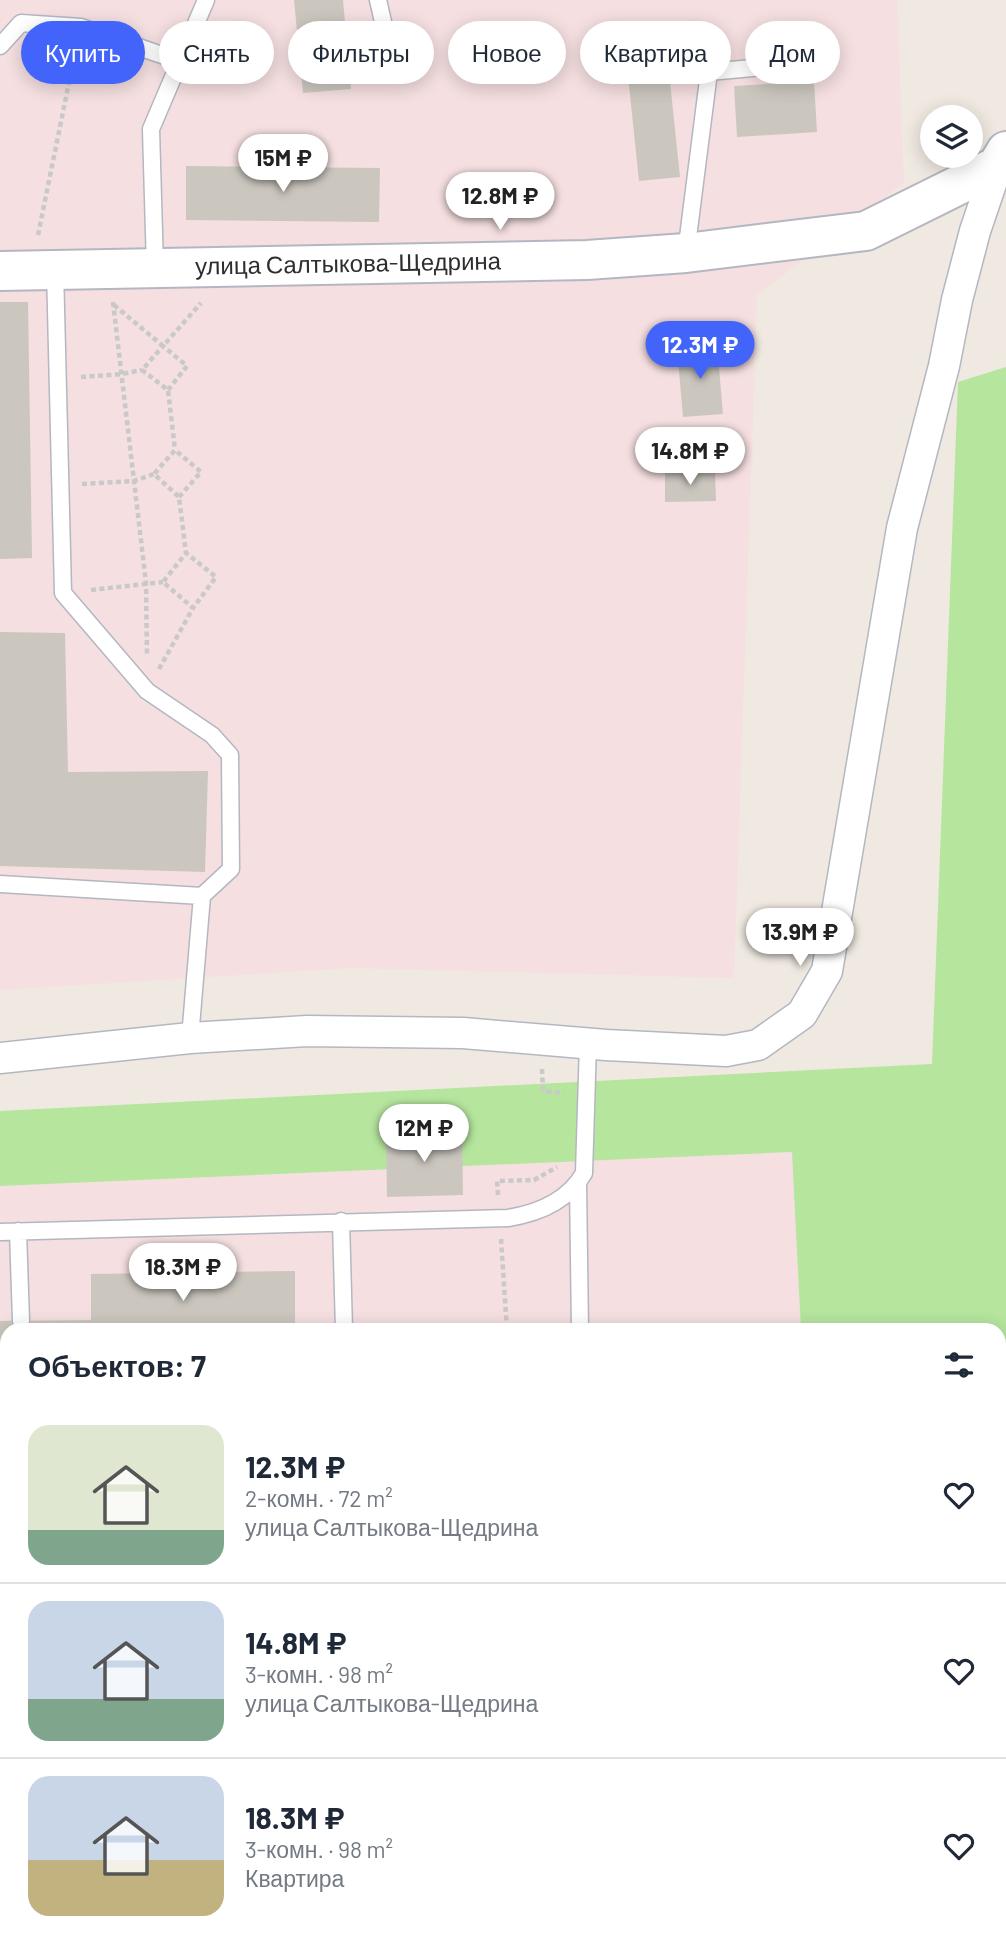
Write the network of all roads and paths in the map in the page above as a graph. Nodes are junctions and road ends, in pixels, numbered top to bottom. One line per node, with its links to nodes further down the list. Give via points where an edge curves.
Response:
1 (206, 0): 3 (lane)
2 (378, 0): 4 (lane)
3 (197, 21)
4 (383, 21)
5 (21, 24): 6 (lane)
6 (0, 46)
7 (745, 69): 11 (lane, via 709,72)
8 (68, 84): 14 (path)
9 (169, 84): 13 (lane, via 151,128)
10 (1001, 158): 11 (street, улица Салтыкова-Щедрина, via 866,231); 35 (street, via 975,231 902,528 827,971 802,1014 758,1045 726,1051)
11 (686, 253): 12 (street, улица Салтыкова-Щедрина, via 587,260)
12 (234, 266): 13 (street, улица Салтыкова-Щедрина); 16 (path)
13 (155, 268): 15 (street, улица Салтыкова-Щедрина)
14 (29, 270): 15 (street, улица Салтыкова-Щедрина); 19 (lane)
15 (112, 286): 16 (path); 18 (path)
16 (163, 346): 17 (path); 20 (path, via 187,366)
17 (142, 370): 18 (path); 20 (path)
18 (122, 374): 19 (path); 23 (path)
19 (58, 379): 24 (lane)
20 (167, 390): 21 (path)
21 (175, 450): 22 (path); 25 (path, via 201,472)
22 (154, 474): 23 (path); 25 (path)
23 (134, 481): 24 (path); 28 (path)
24 (60, 485): 29 (lane)
25 (179, 497): 26 (path)
26 (186, 554): 27 (path); 30 (path, via 216,577)
27 (163, 582): 28 (path); 30 (path)
28 (146, 583): 29 (path); 31 (path)
29 (63, 593): 31 (lane)
30 (193, 608): 31 (path)
31 (147, 691): 33 (lane, via 212,735 230,755 231,869)
32 (0, 884): 33 (lane)
33 (202, 896): 34 (lane)
34 (191, 1038): 35 (street, via 307,1031 463,1033); 36 (street)
35 (588, 1043): 40 (lane, via 584,1172)
36 (0, 1058)
37 (542, 1067): 38 (path, via 543,1091 564,1092)
38 (563, 1104)
39 (560, 1166): 41 (path, via 534,1180 497,1181)
40 (578, 1184): 41 (lane, via 541,1210); 48 (lane)
41 (499, 1217): 42 (lane); 47 (path)
42 (341, 1221): 44 (lane); 46 (lane)
43 (0, 1231): 44 (lane)
44 (18, 1231): 45 (lane)
45 (21, 1321)
46 (344, 1323)
47 (507, 1323)
48 (580, 1323)

